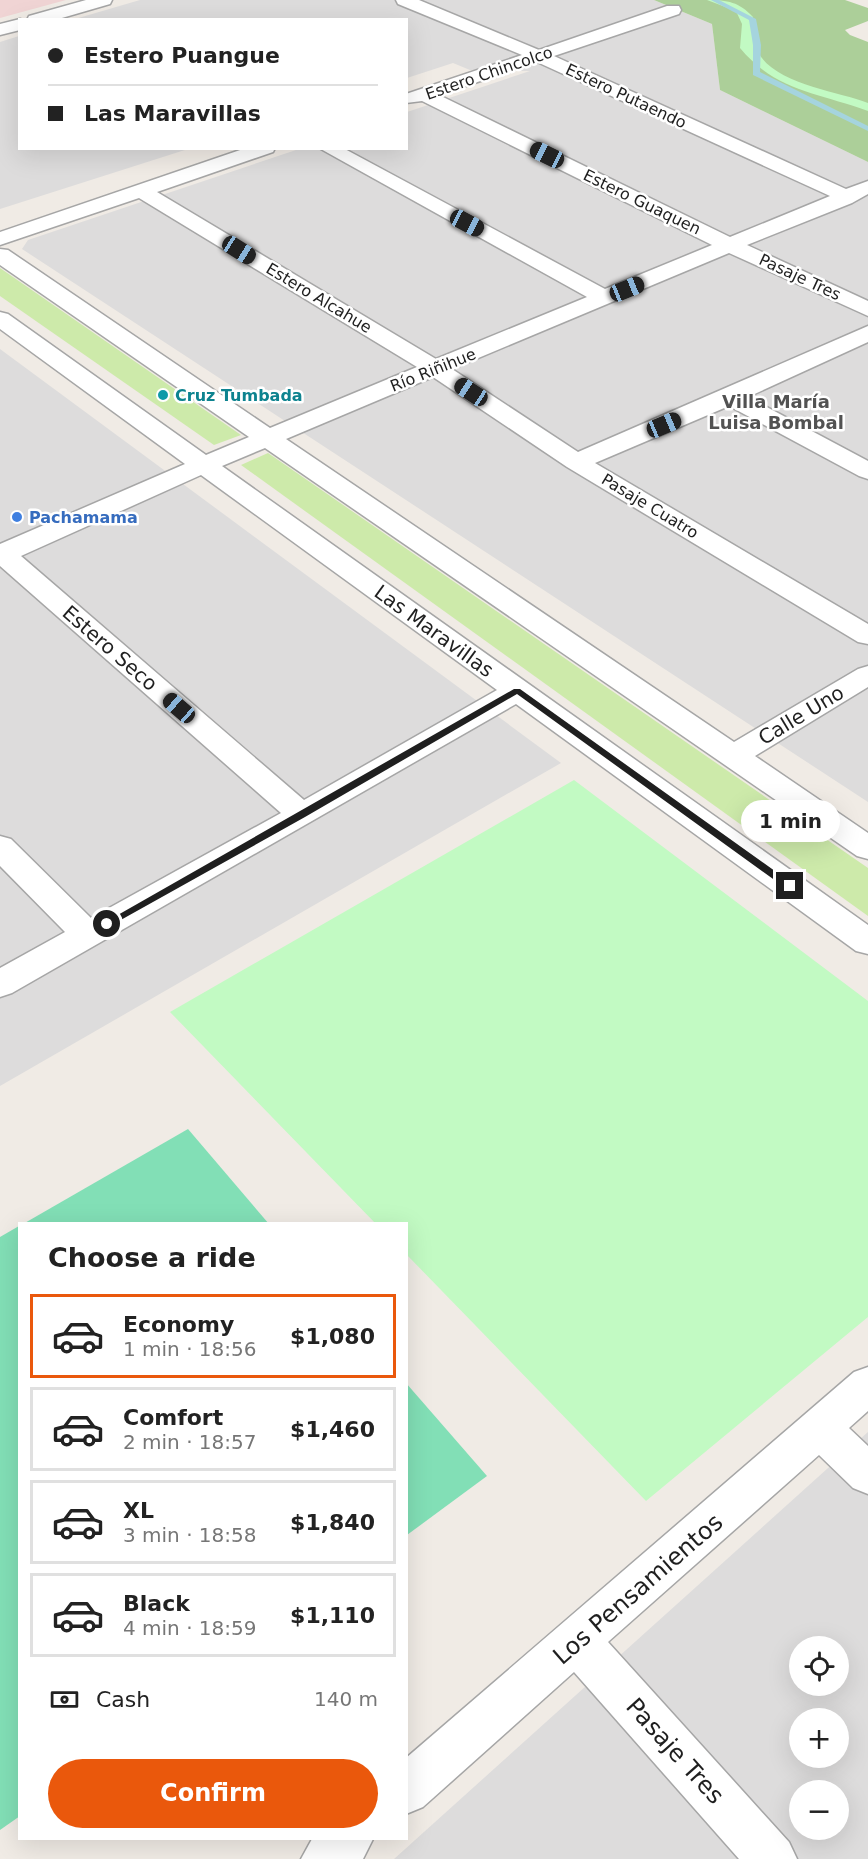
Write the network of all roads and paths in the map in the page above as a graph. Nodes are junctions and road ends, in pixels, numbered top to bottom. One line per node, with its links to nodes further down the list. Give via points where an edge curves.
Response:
1 (104, 0): 4 (street)
2 (404, 0): 7 (street, Estero Putaendo)
3 (674, 10): 7 (street, Estero Chincolco)
4 (42, 18)
5 (18, 25): 6 (street)
6 (0, 30)
7 (539, 56): 8 (street, Estero Chincolco); 13 (street, Estero Putaendo, via 838,192)
8 (415, 98): 15 (street, Estero Guaquen)
9 (260, 150): 12 (street)
10 (332, 150): 17 (street)
11 (868, 187): 13 (street, Río Riñihue)
12 (141, 191): 14 (street); 21 (street, Estero Alcahue)
13 (846, 205): 15 (street, Río Riñihue)
14 (0, 239)
15 (732, 246): 17 (street, Río Riñihue); 18 (street, Pasaje Tres)
16 (0, 255): 23 (street)
17 (606, 298): 21 (street, Río Riñihue)
18 (868, 309)
19 (0, 319): 25 (street, Las Maravillas)
20 (868, 333): 22 (street)
21 (436, 369): 23 (street, Río Riñihue); 24 (street, Pasaje Cuatro)
22 (730, 397): 24 (street); 26 (street)
23 (268, 438): 25 (street, Río Riñihue); 31 (street)
24 (576, 462): 28 (street, Pasaje Cuatro)
25 (203, 465): 27 (street, Río Riñihue); 30 (street, Las Maravillas)
26 (868, 471)
27 (1, 555): 32 (street, Estero Seco)
28 (868, 636)
29 (868, 675): 31 (street, Calle Uno)
30 (517, 691): 32 (street); 36 (street, Las Maravillas)
31 (733, 756): 34 (street)
32 (302, 815): 35 (street)
33 (0, 847): 35 (street)
34 (868, 848)
35 (87, 934): 37 (street)
36 (868, 942)
37 (0, 984)
38 (868, 1385): 39 (street, Los Pensamientos)
39 (820, 1428): 40 (street); 41 (street, Los Pensamientos)
40 (868, 1474)
41 (578, 1642): 42 (street, Los Pensamientos); 45 (street, Pasaje Tres)
42 (408, 1788)
43 (348, 1840): 44 (street)
44 (326, 1859)
45 (772, 1859)

